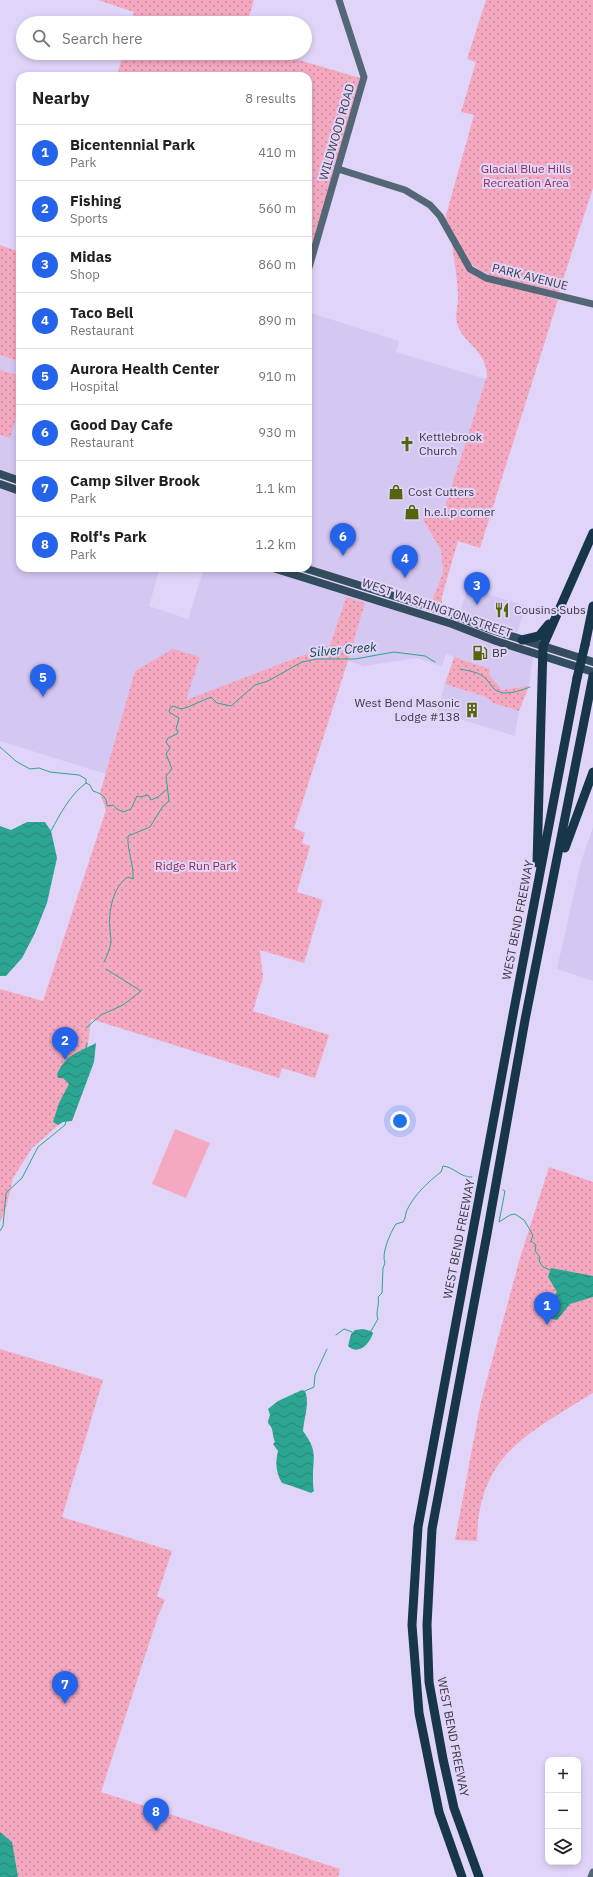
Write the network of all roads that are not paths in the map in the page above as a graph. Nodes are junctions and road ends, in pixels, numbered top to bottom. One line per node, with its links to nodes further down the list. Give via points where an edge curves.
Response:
1 (339, 0): 2 (street, WILDWOOD ROAD, via 364,77)
2 (338, 169): 3 (street, WILDWOOD ROAD); 4 (street, PARK AVENUE, via 405,190 430,205 440,216 470,269 486,278)
3 (312, 257)
4 (593, 304)
5 (0, 474): 6 (main road)
6 (16, 480)
7 (0, 484): 8 (main road)
8 (16, 490)
9 (593, 533): 13 (highway)
10 (312, 570): 14 (main road, WEST WASHINGTON STREET, via 445,612)
11 (286, 572): 16 (main road, WEST WASHINGTON STREET, via 452,624)
12 (593, 606): 21 (highway, WEST BEND FREEWAY, bridge)
13 (555, 617): 14 (highway, via 539,636); 15 (highway)
14 (522, 640): 15 (main road, WEST WASHINGTON STREET)
15 (544, 646): 16 (highway); 17 (main road, WEST WASHINGTON STREET)
16 (543, 657): 18 (main road, WEST WASHINGTON STREET); 21 (highway)
17 (593, 662)
18 (593, 672)
19 (593, 676): 22 (highway, WEST BEND FREEWAY)
20 (593, 772): 22 (highway, via 567,838)
21 (535, 900): 24 (highway, WEST BEND FREEWAY, via 417,1535 412,1625 419,1713 440,1812)
22 (548, 909): 25 (highway, WEST BEND FREEWAY, via 525,1020 432,1529 426,1625 429,1682 454,1808)
23 (593, 1872): 26 (street)
24 (462, 1877)
25 (479, 1877)
26 (591, 1877)

